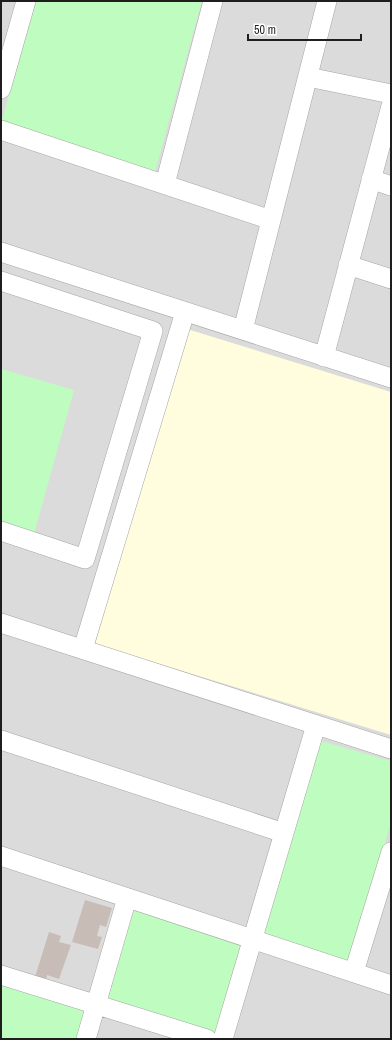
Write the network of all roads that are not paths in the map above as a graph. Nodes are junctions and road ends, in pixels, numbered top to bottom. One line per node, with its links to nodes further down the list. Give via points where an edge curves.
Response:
1 (26, 1): 5 (street)
2 (213, 1): 10 (street)
3 (327, 1): 4 (street)
4 (308, 77): 6 (street); 12 (street)
5 (1, 89)
6 (391, 94)
7 (391, 106): 9 (street)
8 (1, 130): 10 (street)
9 (372, 179): 11 (street); 14 (street)
10 (165, 184): 12 (street)
11 (391, 186)
12 (271, 220): 18 (street)
13 (1, 252): 17 (street)
14 (348, 265): 15 (street); 19 (street)
15 (391, 279)
16 (1, 281): 21 (street, via 153,331 85,559)
17 (185, 312): 18 (street); 23 (street)
18 (242, 330): 19 (street)
19 (324, 357): 20 (street)
20 (391, 378)
21 (1, 531)
22 (1, 623): 23 (street)
23 (83, 649): 24 (street)
24 (316, 725): 26 (street); 27 (street)
25 (1, 740): 27 (street)
26 (391, 749)
27 (284, 833): 31 (street)
28 (1, 856): 30 (street)
29 (390, 861): 32 (street)
30 (127, 898): 31 (street); 35 (street)
31 (253, 939): 32 (street); 38 (street)
32 (354, 972): 34 (street)
33 (1, 975): 35 (street)
34 (391, 985)
35 (96, 1005): 36 (street); 37 (street)
36 (86, 1039)
37 (207, 1039)
38 (223, 1039)

